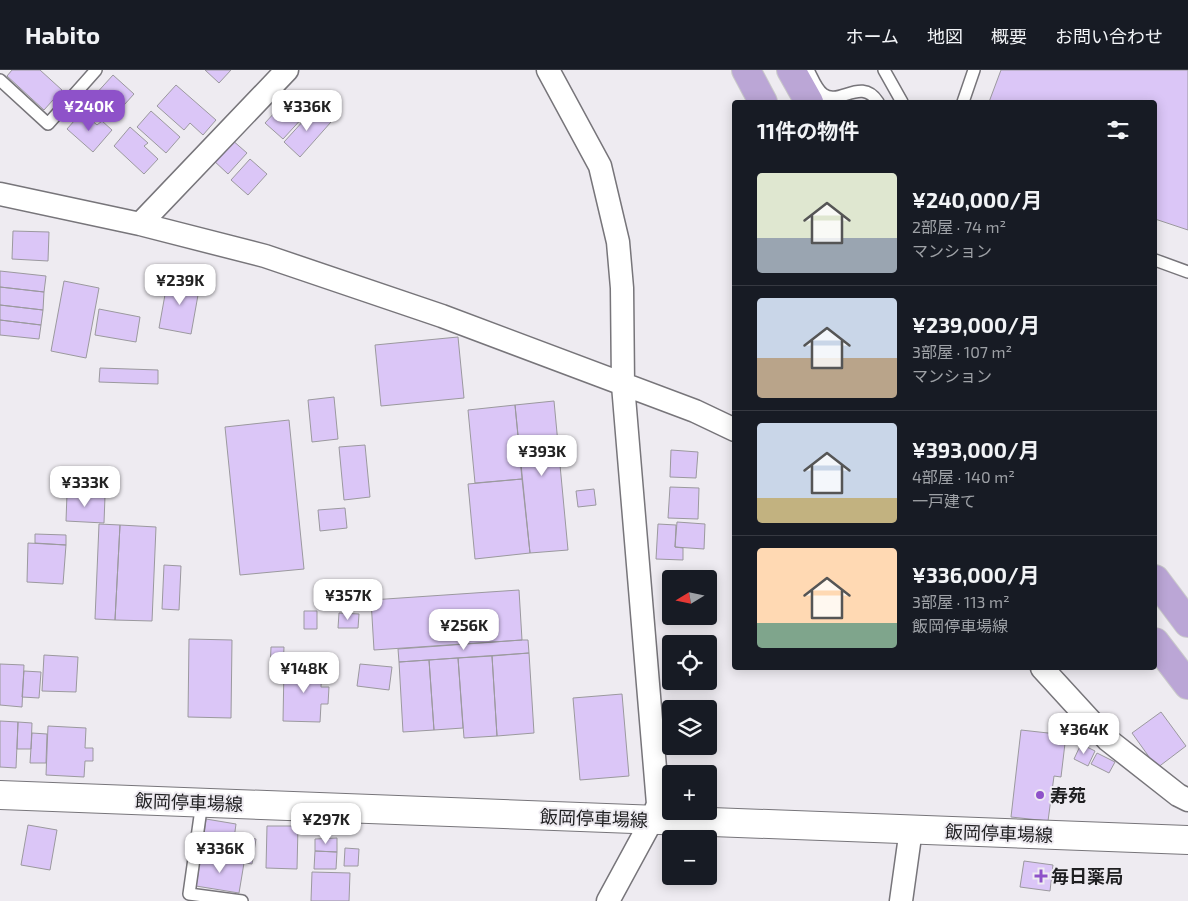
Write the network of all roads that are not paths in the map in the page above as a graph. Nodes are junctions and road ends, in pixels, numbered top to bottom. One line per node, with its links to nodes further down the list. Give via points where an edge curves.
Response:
1 (96, 70): 9 (lane, via 48,124)
2 (287, 70): 16 (street)
3 (548, 70): 19 (street, via 600,166 618,242)
4 (746, 70): 10 (highway)
5 (791, 70): 11 (highway)
6 (808, 70): 12 (lane, via 821,93 827,97 835,98 855,91 868,92)
7 (884, 70): 13 (lane)
8 (974, 70): 14 (lane)
9 (0, 80)
10 (762, 100)
11 (808, 100)
12 (876, 100)
13 (901, 100)
14 (964, 100)
15 (0, 194): 16 (street)
16 (140, 224): 19 (street, via 265,256 442,316)
17 (1157, 261): 18 (lane)
18 (1188, 272)
19 (623, 385): 20 (street); 29 (street, via 658,804)
20 (732, 429)
21 (1157, 582): 22 (highway)
22 (1188, 623)
23 (1157, 645): 25 (highway)
24 (1044, 670): 27 (street, via 1108,740)
25 (1188, 685)
26 (0, 795): 28 (main road, 飯岡停車場線)
27 (1188, 800)
28 (202, 802): 29 (main road, 飯岡停車場線); 32 (lane, via 190,894)
29 (652, 820): 30 (main road, 飯岡停車場線); 34 (street)
30 (912, 829): 31 (main road, 飯岡停車場線); 35 (street)
31 (1188, 840)
32 (208, 899): 33 (lane)
33 (242, 901)
34 (608, 901)
35 (900, 901)

